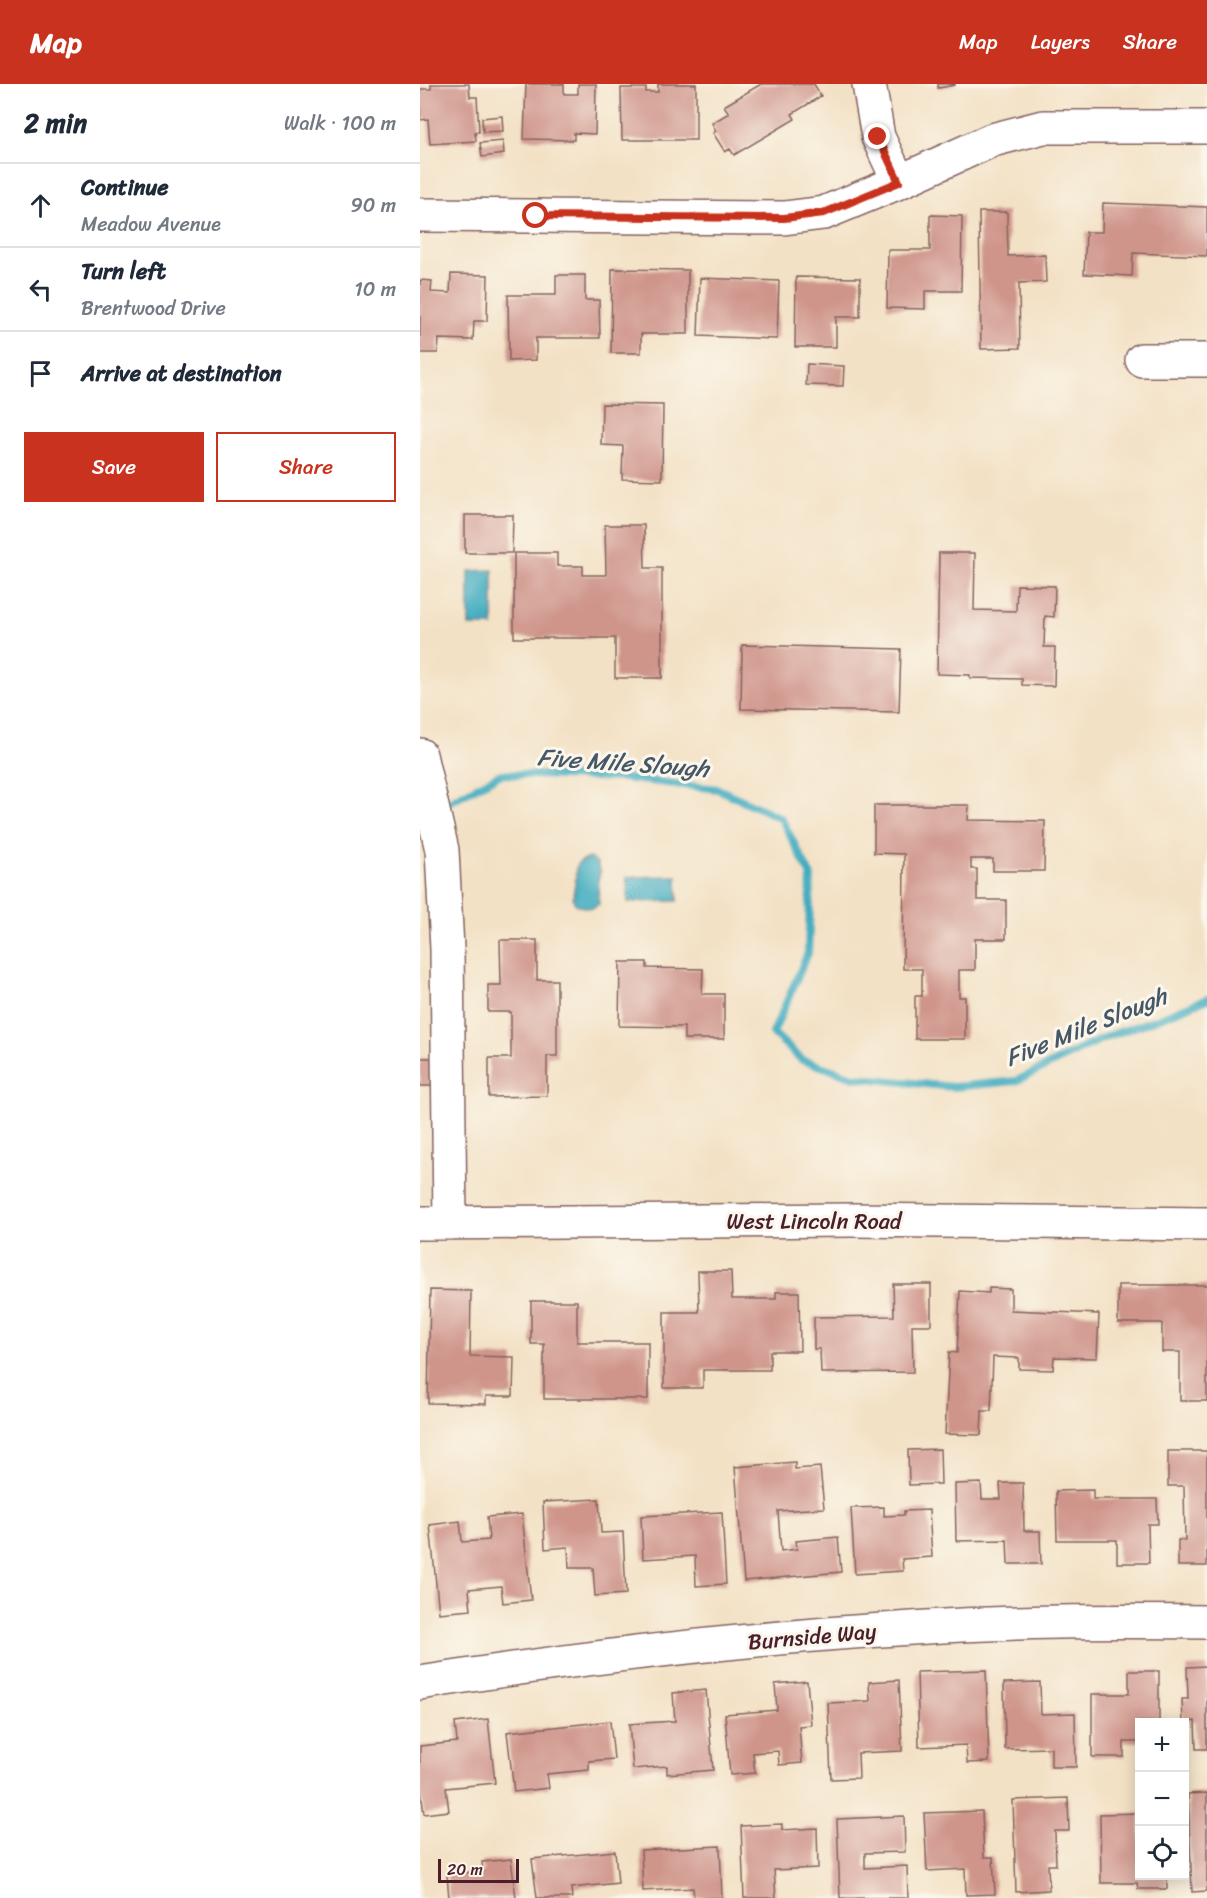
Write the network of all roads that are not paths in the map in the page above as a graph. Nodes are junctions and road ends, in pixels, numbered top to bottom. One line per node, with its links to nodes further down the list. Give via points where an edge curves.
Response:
1 (869, 84): 3 (street, via 878,137)
2 (1207, 127): 3 (street, via 1043,127 992,140)
3 (899, 182): 4 (street, via 824,213 784,218)
4 (420, 215)
5 (1142, 360): 6 (street)
6 (1207, 360)
7 (422, 765): 8 (street, via 442,850 447,960)
8 (435, 1223): 9 (street, West Lincoln Road, via 854,1220)
9 (1207, 1224)
10 (1207, 1622): 11 (street, Burnside Way, via 1102,1621 913,1628 698,1645)
11 (420, 1683)

